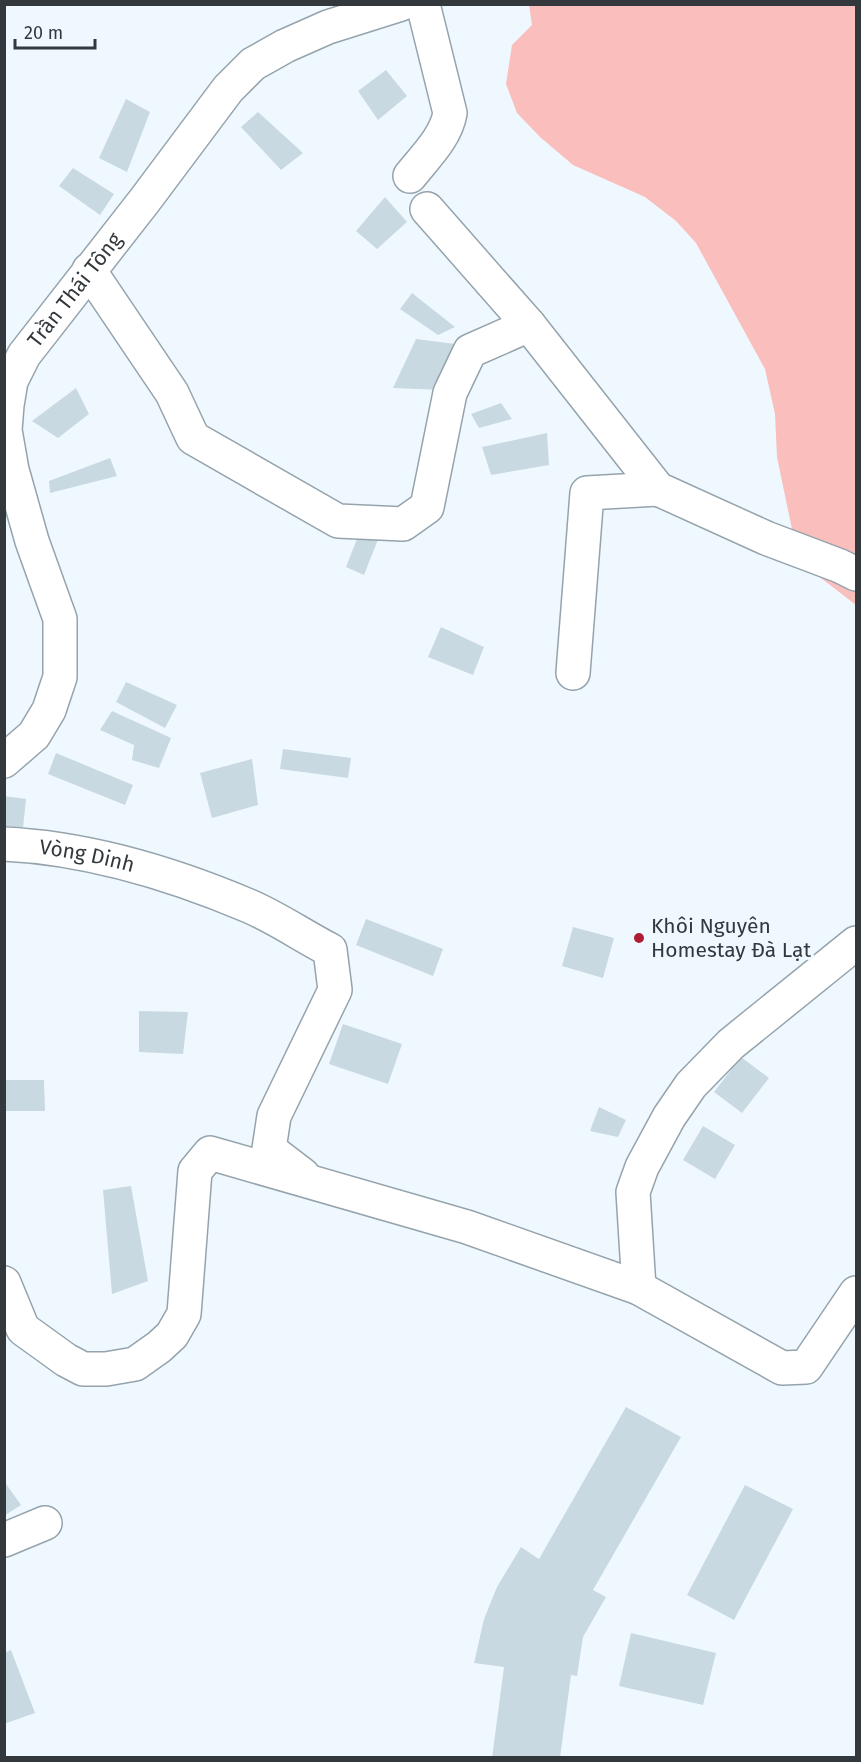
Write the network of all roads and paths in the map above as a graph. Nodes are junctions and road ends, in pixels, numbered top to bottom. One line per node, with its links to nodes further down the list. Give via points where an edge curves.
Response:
1 (401, 4): 5 (street, Trần Thái Tông, via 328,27 253,64 228,88)
2 (423, 4): 3 (street, via 450,113 444,132)
3 (410, 176)
4 (426, 209): 6 (street)
5 (90, 270): 6 (street, via 172,393 193,438 338,521 403,524 427,507 450,393 470,351); 10 (street, Trần Thái Tông, via 24,355 11,381 6,405 5,430 12,470 60,619 60,678 49,710 34,735)
6 (530, 325): 7 (street)
7 (658, 489): 8 (street); 9 (street, via 587,493)
8 (856, 574)
9 (573, 673)
10 (4, 761)
11 (4, 844): 13 (street, Vòng Dinh, via 114,859 250,906 330,950 334,990 274,1116 269,1149)
12 (856, 943): 15 (street, via 731,1044 691,1085 669,1117 633,1192)
13 (310, 1182): 15 (street, via 467,1227); 17 (street, via 210,1153 195,1171 184,1314 172,1335 135,1364 83,1369)
14 (4, 1283): 17 (street)
15 (639, 1288): 16 (street, via 782,1368 806,1367)
16 (855, 1297)
17 (14, 1333)
18 (45, 1523): 19 (street)
19 (4, 1540)

